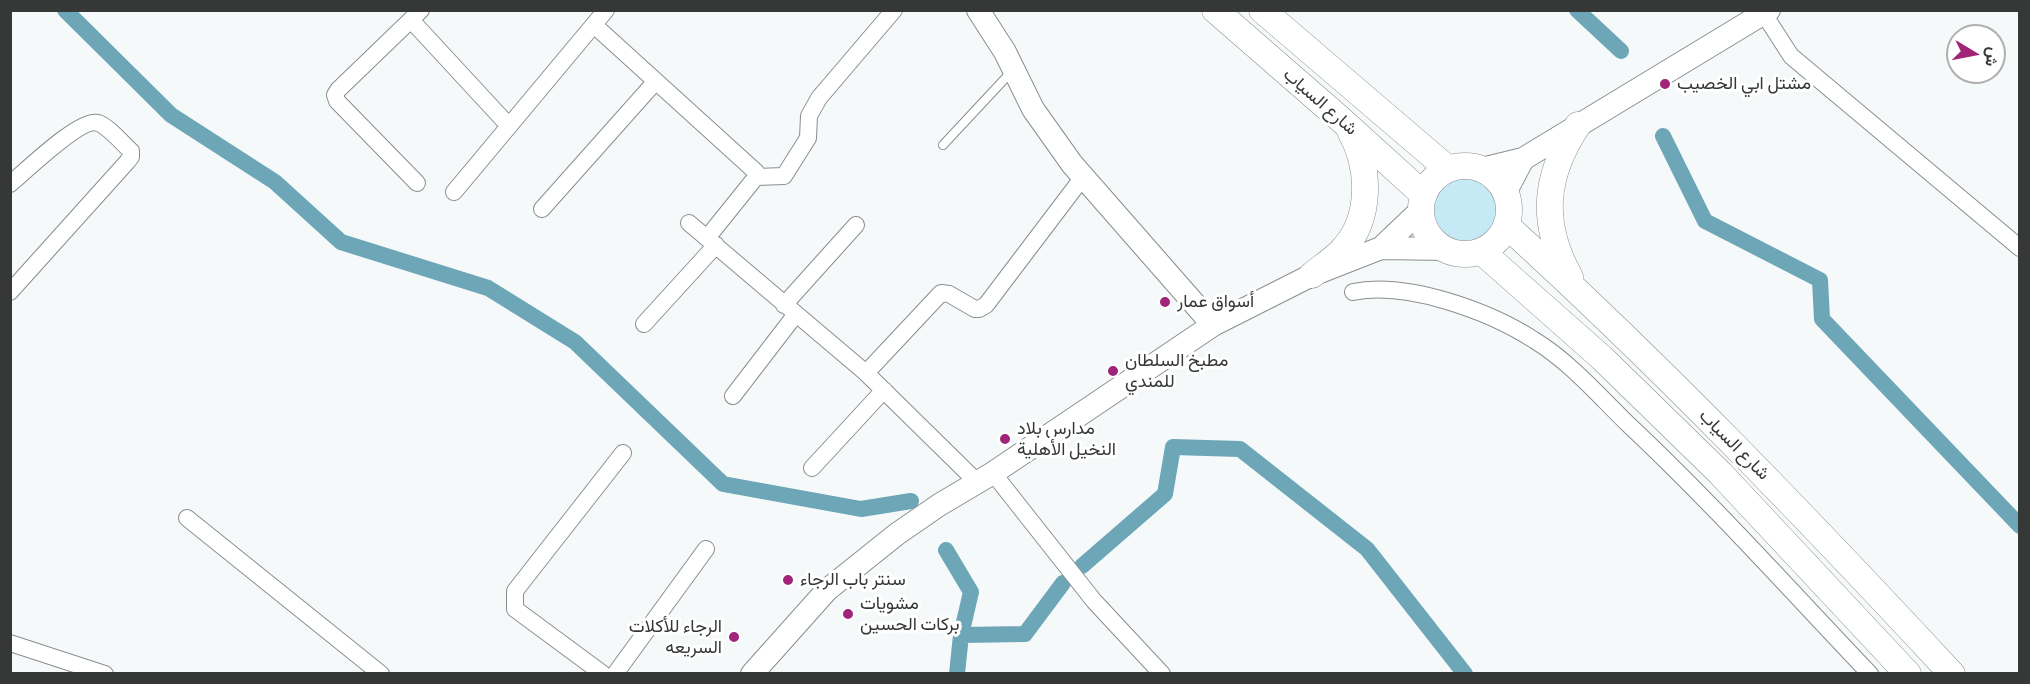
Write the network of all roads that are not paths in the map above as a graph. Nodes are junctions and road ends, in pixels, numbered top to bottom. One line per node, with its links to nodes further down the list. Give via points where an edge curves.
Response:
1 (606, 10): 8 (street)
2 (894, 10): 19 (street, via 819,98 809,116 808,138 784,176)
3 (978, 10): 9 (main road)
4 (1215, 10): 11 (main road, شارع السياب)
5 (1262, 10): 16 (main road, شارع السياب)
6 (1767, 12): 12 (main road); 31 (street, via 1791,56)
7 (416, 15): 13 (street); 21 (street, via 335,95)
8 (594, 25): 10 (street); 13 (street)
9 (1013, 70): 14 (lane); 20 (main road, via 1033,109)
10 (656, 81): 19 (street, via 756,172); 25 (street)
11 (1347, 125): 24 (main road, شارع السياب); 34 (main road, via 1364,171 1360,224 1343,250)
12 (1578, 125): 15 (main road); 37 (main road, via 1555,167 1549,214 1560,260)
13 (509, 126): 22 (street)
14 (943, 145)
15 (1522, 159): 17 (main road); 23 (main road)
16 (1448, 169): 17 (main road); 24 (main road, via 1433,179)
17 (1482, 169): 23 (main road, via 1500,183)
18 (13, 176): 35 (street, via 88,123 97,122 131,151 127,162)
19 (756, 177): 29 (street)
20 (1083, 177): 40 (main road); 41 (street, via 986,305 975,309 941,293)
21 (417, 183)
22 (454, 192)
23 (1505, 193): 28 (main road)
24 (1422, 202): 30 (main road); 32 (main road, via 1428,233)
25 (542, 209)
26 (689, 223): 29 (street)
27 (856, 225): 38 (street)
28 (1506, 225): 33 (main road, via 1500,236); 37 (main road, شارع السياب)
29 (711, 242): 38 (street); 39 (street)
30 (1381, 248): 32 (main road); 34 (main road)
31 (2019, 248)
32 (1445, 249): 33 (main road, via 1469,254)
33 (1481, 251): 58 (main road, شارع السياب, via 1602,358 1720,473)
34 (1312, 275): 40 (main road)
35 (10, 292)
36 (1353, 292): 57 (street, via 1394,291 1438,298 1535,340 1688,481)
37 (1587, 299): 59 (main road, شارع السياب, via 1750,460)
38 (790, 310): 41 (street); 43 (street)
39 (644, 324)
40 (1213, 325): 46 (main road)
41 (866, 373): 42 (street)
42 (884, 390): 45 (street); 46 (street)
43 (733, 396)
44 (623, 453): 53 (street, via 515,591 515,609)
45 (812, 468)
46 (985, 478): 55 (main road, via 897,534 827,590); 56 (street)
47 (187, 518): 52 (street)
48 (706, 549): 54 (street)
49 (11, 645): 50 (street)
50 (63, 668): 51 (street)
51 (105, 674)
52 (381, 674)
53 (603, 674)
54 (615, 674)
55 (752, 674)
56 (1162, 674)
57 (1870, 674)
58 (1908, 674)
59 (1952, 674)

